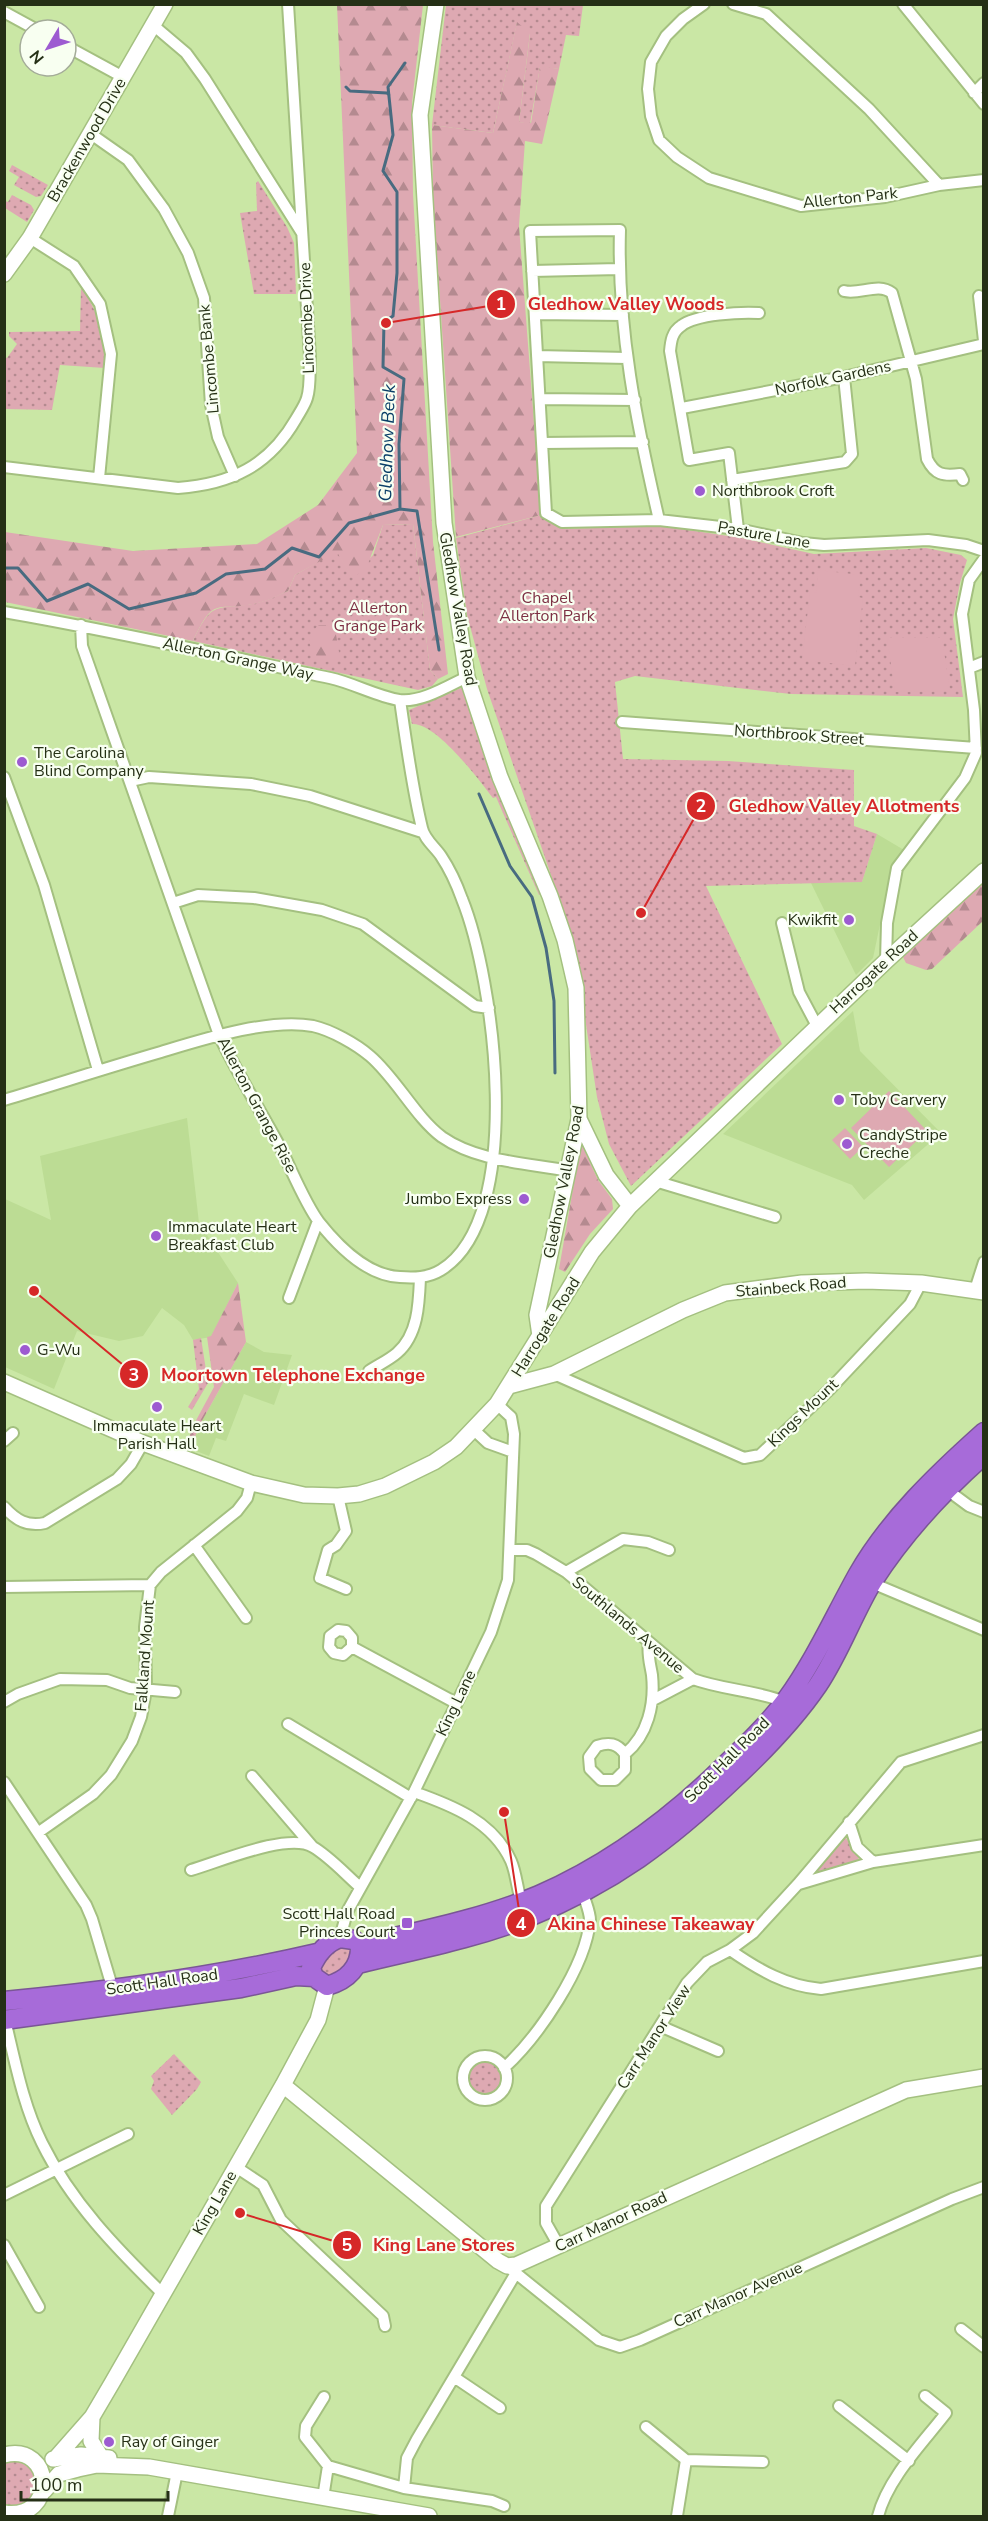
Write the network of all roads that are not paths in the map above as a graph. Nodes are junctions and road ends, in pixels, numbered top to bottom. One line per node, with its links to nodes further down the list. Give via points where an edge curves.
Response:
1 (165, 4): 9 (street, Brackenwood Drive)
2 (288, 4): 18 (street, Lincombe Drive)
3 (436, 4): 51 (street, Gledhow Valley Road, via 420,115 444,523)
4 (734, 4): 17 (street, via 766,14 869,109)
5 (903, 4): 13 (street)
6 (702, 5): 17 (street, Allerton Park, via 666,36 651,62 651,116 659,140 677,157 709,178 801,206 885,197)
7 (4, 12): 8 (street)
8 (18, 20)
9 (153, 25): 11 (street, Brackenwood Drive); 18 (street, via 186,53 206,79)
10 (78, 52): 11 (street)
11 (123, 76): 15 (street, Brackenwood Drive)
12 (984, 83): 13 (street)
13 (974, 93): 14 (street)
14 (984, 104)
15 (91, 134): 19 (street, Brackenwood Drive); 39 (street, Lincombe Bank, via 128,159 164,209 188,253 204,298 218,437)
16 (984, 180): 17 (street, Allerton Park)
17 (939, 185)
18 (304, 236): 39 (street, Lincombe Drive, via 310,357 308,398 284,440)
19 (30, 238): 22 (street, Brackenwood Drive); 40 (street, via 74,266 100,304 111,354)
20 (619, 269): 21 (street); 21 (street, via 620,230 530,231); 27 (street)
21 (532, 270): 26 (street)
22 (4, 274)
23 (844, 291): 31 (street, via 880,288 892,293)
24 (979, 296): 28 (street)
25 (759, 313): 35 (street, via 689,321 674,333 670,351)
26 (535, 314): 27 (street); 29 (street)
27 (623, 315): 30 (street)
28 (984, 343): 31 (street, Norfolk Gardens)
29 (537, 356): 30 (street); 33 (street)
30 (627, 358): 34 (street)
31 (910, 362): 32 (street, Norfolk Gardens); 42 (street, via 927,459 933,470 943,476 960,474)
32 (844, 377): 35 (street, Norfolk Gardens); 41 (street, via 852,454 845,462)
33 (540, 399): 34 (street); 36 (street)
34 (635, 400): 37 (street)
35 (682, 408): 41 (street, via 689,460 729,453)
36 (542, 442): 37 (street); 43 (street, Pasture Lane, via 546,513 562,522)
37 (643, 442): 43 (street)
38 (4, 467): 40 (street, Lincombe Drive)
39 (235, 476): 40 (street, Lincombe Drive, via 206,486 178,488)
40 (99, 478)
41 (732, 480): 44 (street)
42 (963, 480)
43 (660, 520): 44 (street, Pasture Lane)
44 (738, 529): 45 (street, Pasture Lane, via 825,545 928,540)
45 (984, 551)
46 (984, 559): 50 (street, via 969,580 962,614)
47 (4, 612): 48 (street, Allerton Grange Way)
48 (81, 625): 52 (street, Allerton Grange Way, via 342,681); 56 (street, Allerton Grange Rise, via 82,646)
49 (984, 662): 50 (street)
50 (969, 668): 54 (street)
51 (467, 677): 52 (street, Allerton Grange Way, via 418,698); 67 (street, Gledhow Valley Road, via 500,777 565,939 576,988)
52 (400, 700): 57 (street)
53 (622, 722): 54 (street, Northbrook Street)
54 (979, 753): 61 (street, via 965,778 897,868 887,923)
55 (4, 777): 65 (street, via 44,885)
56 (130, 781): 57 (street, via 149,777 251,784 310,796); 59 (street, Allerton Grange Rise)
57 (422, 832): 62 (street, Allerton Grange Rise, via 442,857 463,899)
58 (984, 871): 61 (street, Harrogate Road)
59 (173, 903): 62 (street, via 198,895 254,898 322,910 363,924 474,1006); 64 (street, Allerton Grange Rise)
60 (782, 923): 63 (street, via 800,992)
61 (886, 961): 63 (street, Harrogate Road)
62 (489, 1008): 68 (street, Allerton Grange Rise, via 495,1071)
63 (817, 1026): 70 (street, Harrogate Road)
64 (219, 1035): 65 (street); 68 (street, via 282,1025 314,1026 340,1037 369,1055 441,1137); 73 (street, Allerton Grange Rise)
65 (98, 1070): 66 (street)
66 (4, 1100)
67 (579, 1119): 69 (street, Gledhow Valley Road); 71 (street, via 606,1175)
68 (495, 1158): 69 (street); 76 (street, Allerton Grange Rise, via 473,1237 441,1270)
69 (569, 1171): 75 (street, Gledhow Valley Road)
70 (656, 1182): 71 (street, Harrogate Road); 72 (street)
71 (630, 1206): 78 (street, Harrogate Road, via 592,1252)
72 (776, 1217)
73 (318, 1221): 76 (street, Allerton Grange Rise, via 366,1266 388,1277); 80 (street)
74 (984, 1262): 79 (street)
75 (548, 1266): 78 (street, Gledhow Valley Road, via 556,1280); 81 (street, Gledhow Valley Road, via 537,1315)
76 (420, 1278): 82 (street, via 419,1304 408,1339 397,1353)
77 (921, 1283): 79 (street, Stainbeck Road); 83 (street, Stainbeck Road, via 802,1283 725,1293); 83 (street, Kings Mount, via 902,1313 760,1455 744,1458)
78 (569, 1289): 81 (street, Harrogate Road)
79 (979, 1291)
80 (289, 1298)
81 (540, 1336): 85 (street, Harrogate Road)
82 (369, 1371)
83 (554, 1374): 85 (street, Stainbeck Road)
84 (4, 1382): 89 (street, Harrogate Road)
85 (510, 1386): 86 (street, Harrogate Road)
86 (497, 1404): 87 (street, Harrogate Road); 90 (street, King Lane, via 511,1417)
87 (474, 1430): 90 (street, via 488,1443); 94 (street, Harrogate Road, via 446,1455 394,1481)
88 (984, 1432): 114 (highway, Scott Hall Road, via 956,1457 877,1545 818,1653)
89 (143, 1443): 92 (street, Harrogate Road); 95 (street, via 117,1479 45,1522 23,1522)
90 (513, 1452): 98 (street, King Lane)
91 (984, 1455): 93 (highway, Scott Hall Road)
92 (251, 1483): 94 (street, Harrogate Road, via 304,1495); 97 (street, Falkland Mount, via 243,1504)
93 (946, 1489): 96 (street); 101 (highway, Scott Hall Road, via 916,1522)
94 (338, 1497): 104 (street, via 346,1531 328,1550 320,1578)
95 (4, 1506)
96 (984, 1512)
97 (194, 1545): 102 (street, Falkland Mount); 105 (street)
98 (510, 1550): 100 (street, Southlands Avenue, via 527,1550); 115 (street, King Lane, via 508,1580 491,1632)
99 (669, 1550): 100 (street, via 623,1539)
100 (566, 1572): 107 (street, Southlands Avenue)
101 (872, 1583): 106 (street); 130 (highway, Scott Hall Road, via 834,1658 792,1720 718,1795 665,1840 623,1871)
102 (150, 1585): 103 (street); 110 (street, Falkland Mount, via 144,1627)
103 (4, 1587)
104 (346, 1589)
105 (246, 1618)
106 (984, 1630)
107 (649, 1642): 109 (street, Southlands Avenue); 112 (street)
108 (352, 1647): 115 (street)
109 (693, 1679): 112 (street); 114 (street, Southlands Avenue)
110 (146, 1690): 111 (street); 113 (street, via 108,1680 60,1679); 123 (street, Falkland Mount, via 132,1741 111,1775 93,1794)
111 (175, 1692)
112 (652, 1700): 118 (street, via 639,1740)
113 (4, 1702)
114 (785, 1702): 131 (highway, Scott Hall Road, via 738,1753 656,1828)
115 (456, 1703): 121 (street, King Lane)
116 (288, 1724): 121 (street)
117 (984, 1735): 122 (street, Carr Manor View, via 901,1762)
118 (625, 1754)
119 (252, 1776): 125 (street)
120 (4, 1782): 123 (street)
121 (412, 1795): 129 (street, King Lane); 131 (street, via 454,1806 489,1830 511,1861)
122 (849, 1822): 126 (street, via 857,1847); 128 (street, Carr Manor View)
123 (39, 1832): 139 (street, via 92,1919)
124 (984, 1845): 126 (street)
125 (313, 1846): 127 (street, via 284,1844); 129 (street)
126 (873, 1862): 128 (street)
127 (191, 1870)
128 (798, 1884): 134 (street, Carr Manor View, via 753,1933)
129 (360, 1887): 132 (street, King Lane)
130 (583, 1893): 131 (highway, Scott Hall Road); 144 (street, via 590,1918 584,1947 565,1989 520,2054)
131 (524, 1910): 133 (highway, Scott Hall Road); 137 (highway, Scott Hall Road, via 477,1935)
132 (340, 1938): 133 (highway); 135 (highway)
133 (360, 1945): 137 (highway)
134 (730, 1950): 136 (street, via 764,1974 821,1989); 142 (street, Carr Manor View, via 707,1962 687,1983)
135 (317, 1953): 138 (highway, via 311,1968); 139 (highway, Scott Hall Road, via 242,1970)
136 (984, 1961)
137 (358, 1964): 138 (highway, via 348,1976)
138 (321, 1982): 141 (highway, Scott Hall Road, via 296,1976 241,1988); 146 (street, King Lane, via 318,2020)
139 (113, 1990): 140 (highway, Scott Hall Road)
140 (4, 2001)
141 (5, 2020): 149 (street, via 28,2106)
142 (660, 2026): 143 (street); 153 (street, Carr Manor View, via 546,2206 546,2223)
143 (718, 2051)
144 (504, 2068): 144 (street, via 507,2076 499,2095 480,2099 470,2094 464,2083 470,2062 489,2056)
145 (984, 2077): 153 (street, Carr Manor Road, via 906,2090)
146 (283, 2085): 148 (street, King Lane); 154 (street)
147 (128, 2134): 149 (street)
148 (236, 2167): 155 (street, King Lane); 157 (street, via 263,2186 281,2220 383,2316)
149 (56, 2169): 151 (street); 155 (street, via 88,2216)
150 (984, 2187): 154 (street, Carr Manor Avenue, via 620,2347 599,2340)
151 (4, 2195)
152 (4, 2245): 156 (street)
153 (558, 2246): 154 (street, Carr Manor Road)
154 (512, 2270): 160 (street)
155 (163, 2294): 165 (street, King Lane)
156 (39, 2307)
157 (385, 2326)
158 (961, 2329): 159 (street)
159 (984, 2347)
160 (454, 2377): 164 (street); 178 (street, via 407,2458)
161 (925, 2396): 172 (street, via 946,2413)
162 (324, 2397): 176 (street, via 306,2426 305,2437)
163 (839, 2406): 172 (street)
164 (500, 2409)
165 (92, 2417): 168 (street, via 91,2441); 169 (street, King Lane); 173 (street, King Lane)
166 (646, 2427): 170 (street)
167 (4, 2455): 171 (street, via 17,2454)
168 (100, 2457): 173 (street); 175 (street)
169 (55, 2459): 171 (street); 173 (street)
170 (686, 2460): 174 (street); 186 (street)
171 (34, 2461): 179 (street, via 43,2475)
172 (909, 2461): 187 (street, via 886,2496)
173 (80, 2462): 175 (street); 179 (street, via 59,2474)
174 (763, 2462)
175 (131, 2466): 177 (street)
176 (328, 2466): 178 (street); 180 (street)
177 (177, 2472): 180 (street); 184 (street)
178 (404, 2487): 181 (street)
179 (44, 2490): 183 (street)
180 (323, 2498): 185 (street)
181 (504, 2506)
182 (4, 2513): 183 (street)
183 (29, 2513)
184 (168, 2517)
185 (429, 2517)
186 (677, 2517)
187 (878, 2517)

